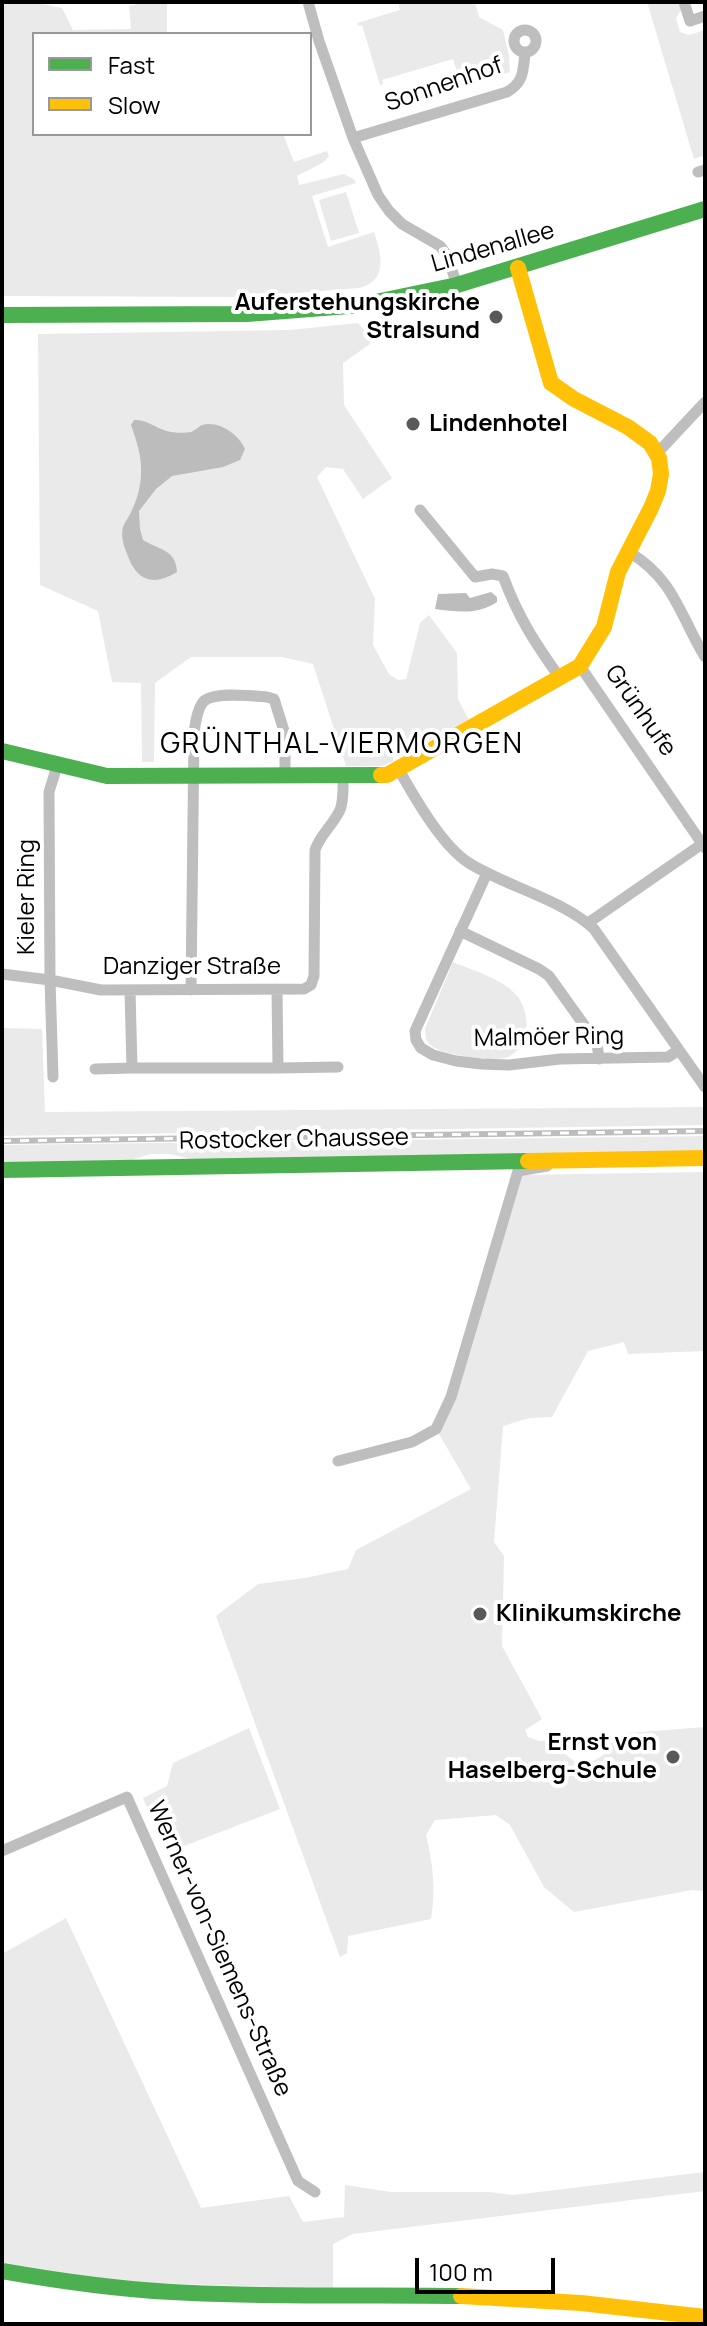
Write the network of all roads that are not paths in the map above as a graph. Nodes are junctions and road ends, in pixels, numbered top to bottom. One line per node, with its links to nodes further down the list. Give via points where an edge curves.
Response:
1 (308, 2): 5 (street)
2 (684, 2): 3 (street, via 690,21)
3 (705, 16)
4 (525, 53): 5 (street, Sonnenhof, via 523,78 507,92)
5 (353, 138): 8 (street, via 389,211 440,246)
6 (705, 209): 7 (main road, Lindenallee)
7 (518, 268): 8 (main road, Lindenallee); 11 (main road, via 551,383 643,437)
8 (457, 285): 9 (main road, Lindenallee, via 361,305 279,313)
9 (2, 315)
10 (705, 402): 11 (street)
11 (655, 451): 13 (main road, Grünhufe, via 660,472 656,497)
12 (420, 510): 16 (street, via 475,577 503,576 515,609)
13 (629, 552): 14 (street, via 663,579); 15 (main road, Grünhufe, via 619,570 604,630)
14 (705, 657)
15 (580, 666): 16 (main road); 23 (street, Grünhufe)
16 (560, 678): 19 (main road)
17 (2, 751): 18 (main road)
18 (57, 766): 22 (main road, via 107,776); 28 (street, Kieler Ring, via 49,792)
19 (399, 770): 21 (main road); 24 (street, Malmöer Ring, via 450,847)
20 (285, 776): 21 (main road); 22 (main road); 22 (street, via 285,734 274,699 214,696 203,702 197,718)
21 (343, 776): 29 (street, Danziger Straße, via 339,812 315,850 314,976 304,989)
22 (193, 777): 31 (street)
23 (703, 846): 25 (street)
24 (487, 873): 25 (street, Malmöer Ring); 26 (street, Malmöer Ring)
25 (588, 923): 32 (street, Malmöer Ring)
26 (460, 931): 33 (street, via 549,976 597,1043); 33 (street, Malmöer Ring, via 415,1031 421,1048 481,1064)
27 (2, 974): 28 (street, Kieler Ring)
28 (50, 980): 30 (street, Danziger Straße); 38 (street)
29 (277, 989): 31 (street, Danziger Straße); 36 (street)
30 (130, 990): 31 (street, Danziger Straße); 35 (street)
31 (191, 990)
32 (679, 1050): 33 (street, Malmöer Ring, via 668,1057); 39 (street, Malmöer Ring)
33 (599, 1059)
34 (338, 1067): 36 (street)
35 (132, 1068): 36 (street); 37 (street)
36 (278, 1068)
37 (95, 1069)
38 (53, 1077)
39 (705, 1087)
40 (705, 1158): 41 (main road, Rostocker Chaussee)
41 (587, 1160): 42 (main road, Rostocker Chaussee); 43 (street, Rostocker Chaussee, via 518,1171 451,1397 436,1429 412,1442)
42 (2, 1170)
43 (338, 1461)
44 (2, 1851): 45 (street, Werner-von-Siemens-Straße, via 127,1797 298,2181)
45 (315, 2192)
46 (2, 2271): 47 (main road, via 161,2291 533,2299)
47 (705, 2317)

